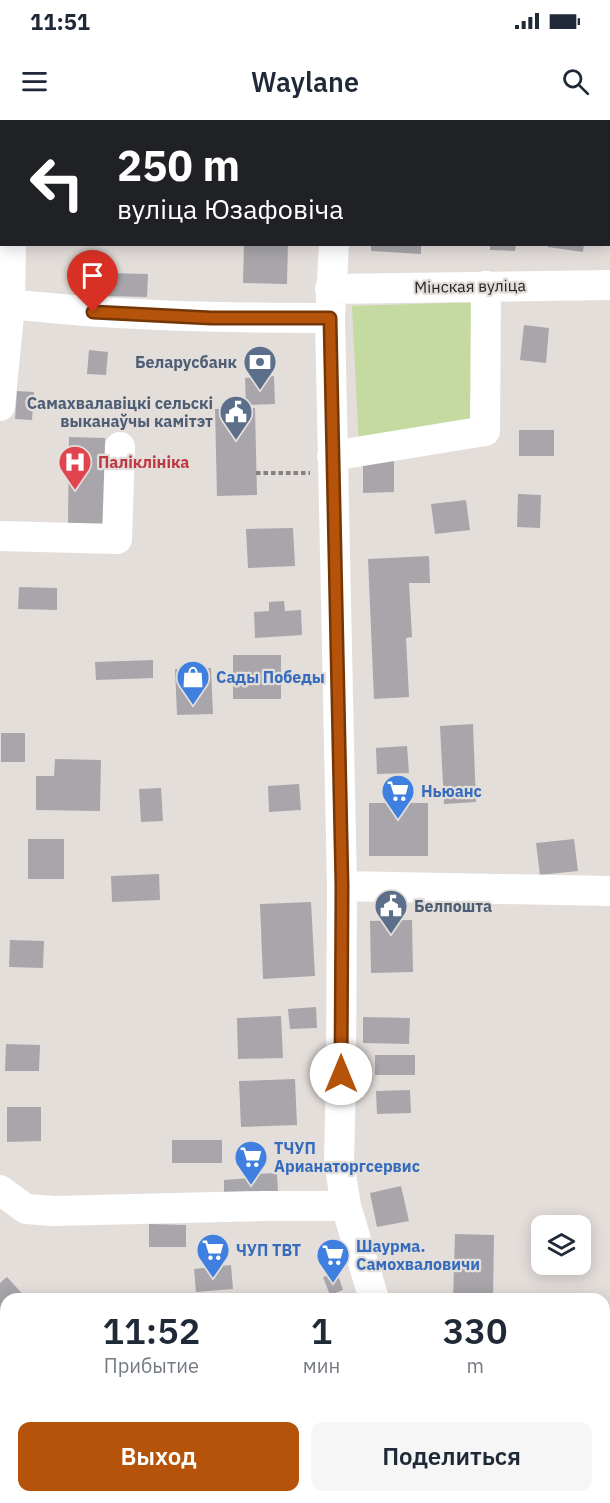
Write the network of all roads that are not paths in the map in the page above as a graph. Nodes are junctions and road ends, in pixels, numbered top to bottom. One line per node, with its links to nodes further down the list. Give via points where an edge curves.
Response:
1 (11, 246): 6 (street)
2 (334, 246): 5 (street)
3 (610, 285): 4 (street, Мінская вуліца)
4 (486, 286): 5 (street, Мінская вуліца); 10 (street, via 485,431)
5 (330, 289): 7 (street)
6 (5, 304): 7 (street, via 211,318); 8 (street)
7 (330, 318): 10 (street)
8 (0, 406)
9 (120, 447): 11 (street, via 117,539)
10 (332, 456): 12 (street)
11 (0, 536)
12 (342, 886): 13 (street); 15 (street, via 339,1162)
13 (610, 891)
14 (0, 1190): 15 (street, via 26,1209 54,1211)
15 (346, 1206): 16 (street)
16 (372, 1293)

